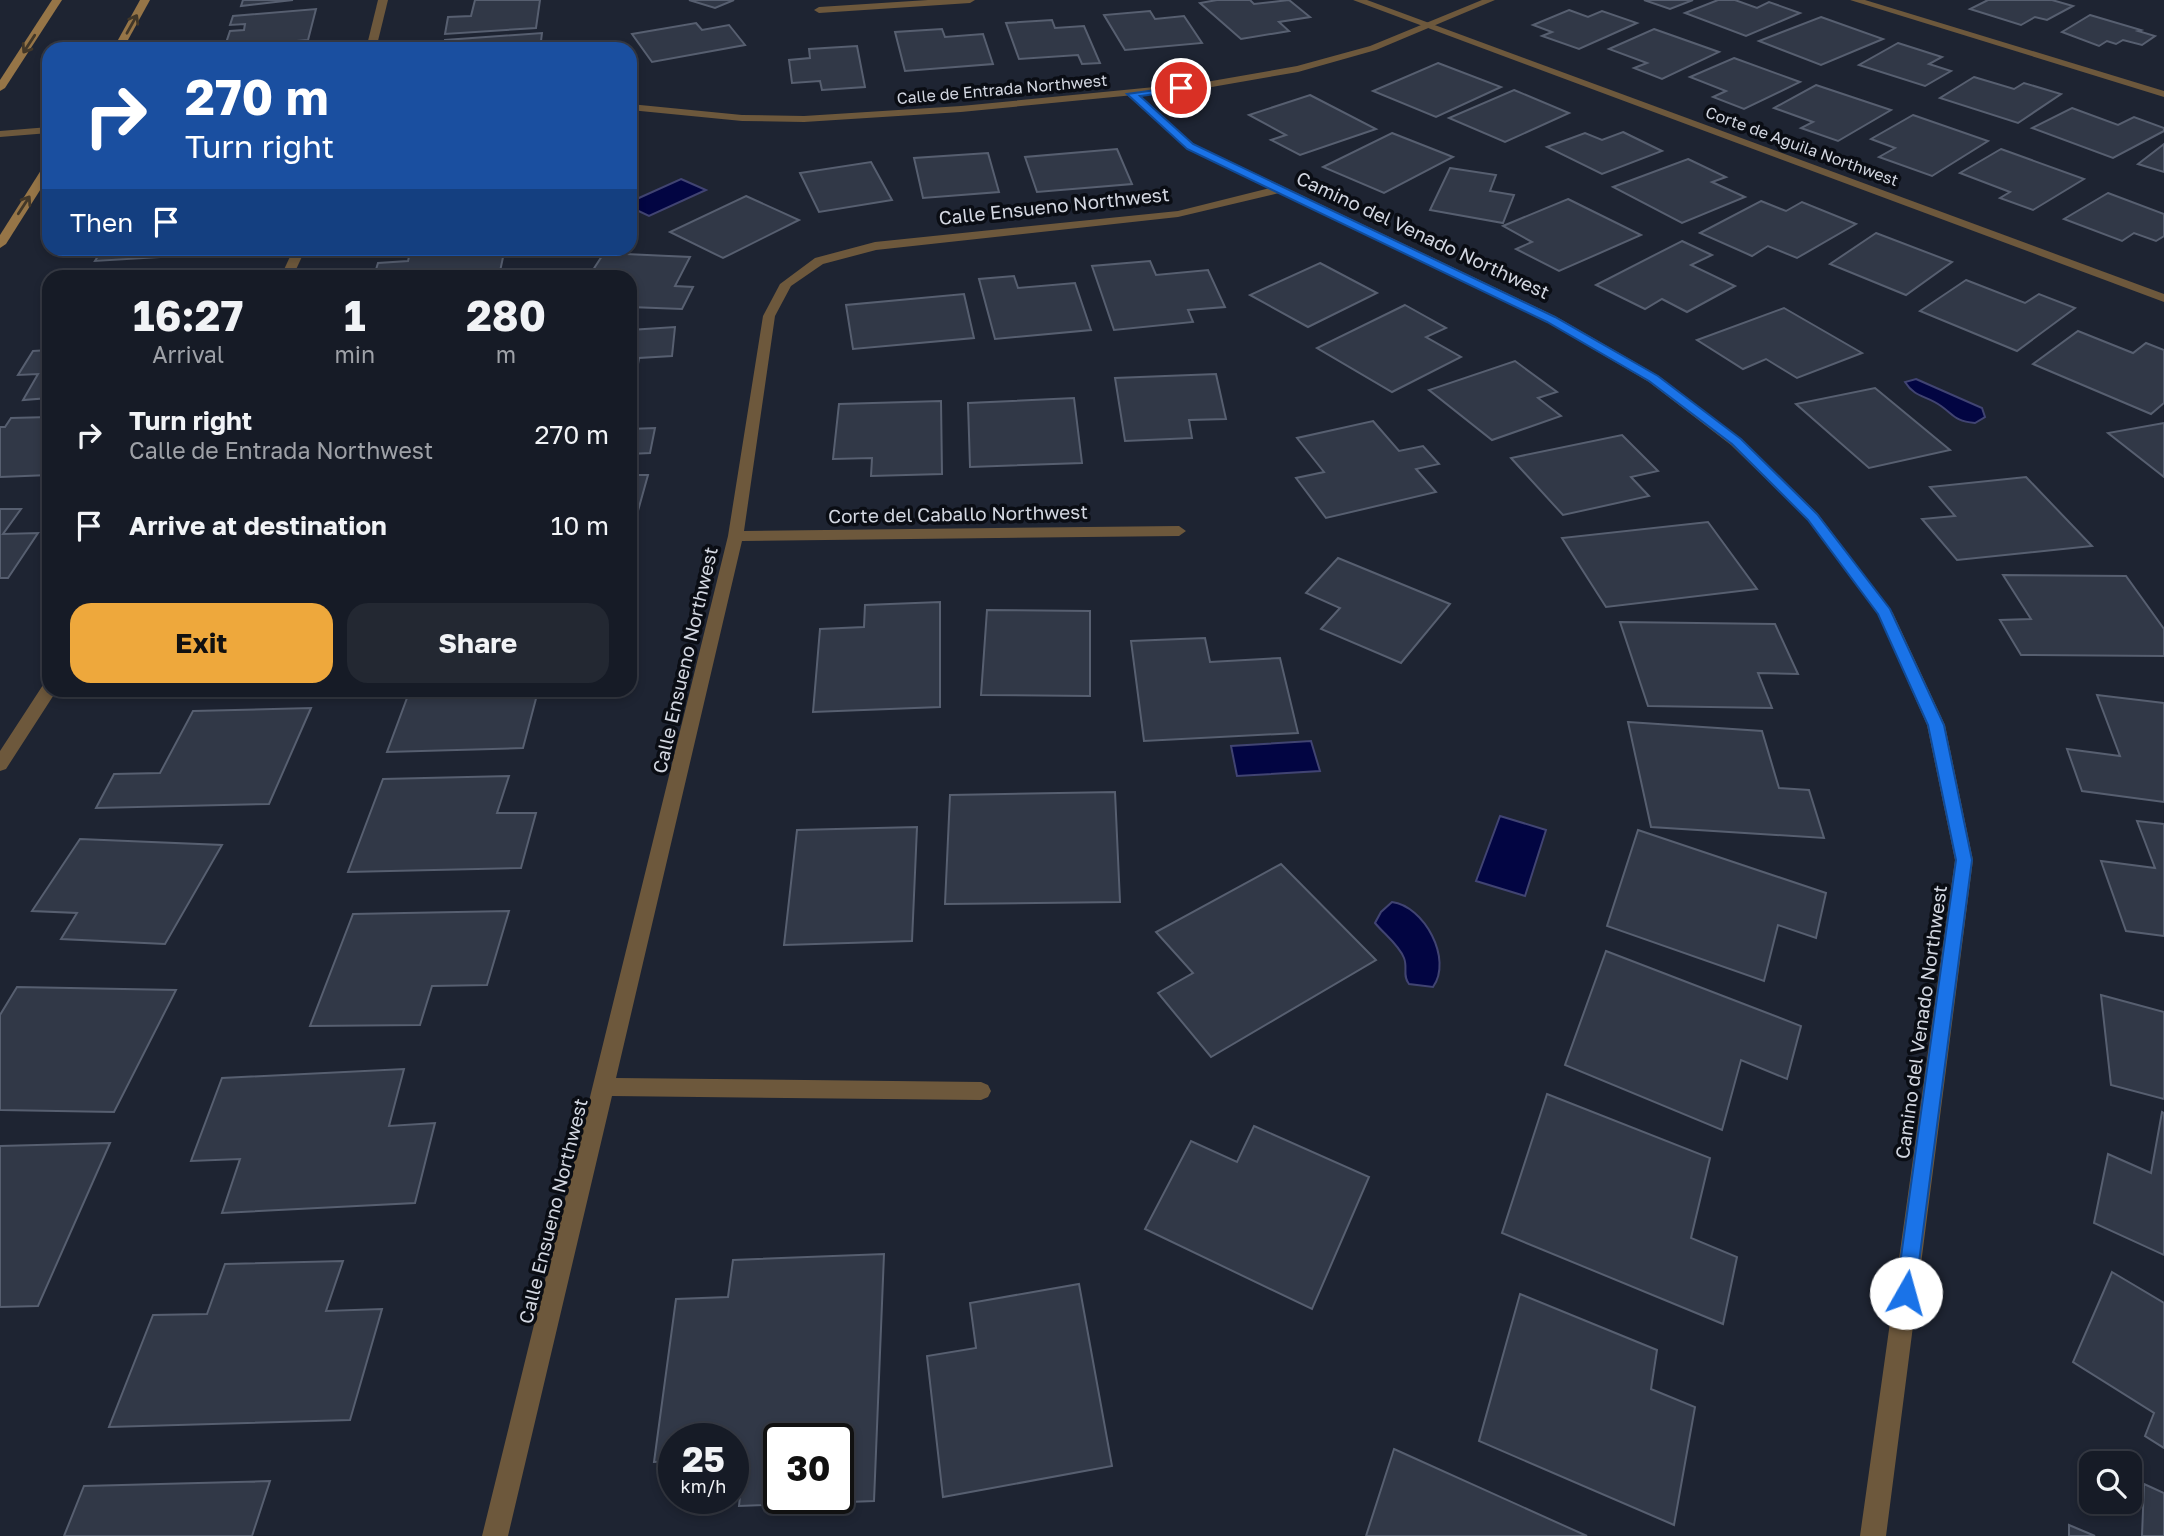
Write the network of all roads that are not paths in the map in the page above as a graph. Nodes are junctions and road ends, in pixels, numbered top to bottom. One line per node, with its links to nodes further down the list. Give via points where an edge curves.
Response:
1 (57, 0): 12 (main road, one-way to 12)
2 (145, 0): 10 (main road, one-way to 2)
3 (383, 0): 11 (street)
4 (970, 0): 8 (street)
5 (1358, 0): 9 (street, Corte de Aguila Northwest)
6 (1490, 0): 9 (street, Calle de Entrada Northwest)
7 (1855, 0): 14 (street)
8 (819, 10)
9 (1428, 26): 13 (street, Calle de Entrada Northwest, via 1373,48 1298,69); 21 (street, Corte de Aguila Northwest)
10 (122, 42)
11 (373, 42)
12 (0, 88)
13 (1132, 94): 15 (street, Calle de Entrada Northwest, via 804,119); 19 (street, Camino del Venado Northwest, via 1190,146)
14 (2164, 94)
15 (637, 108)
16 (42, 131): 17 (street)
17 (0, 134)
18 (42, 178): 20 (main road, one-way to 18)
19 (1277, 190): 23 (street, Calle Ensueno Northwest, via 1178,214 875,246 819,261 786,284 769,316); 29 (street, Camino del Venado Northwest, via 1551,319 1654,379 1736,442 1813,517 1885,612 1936,725 1964,860)
20 (0, 244)
21 (2164, 298)
22 (1180, 531): 23 (street, Corte del Caballo Northwest)
23 (736, 537): 26 (street, Calle Ensueno Northwest)
24 (44, 697): 25 (street)
25 (0, 765)
26 (605, 1087): 27 (street); 28 (street, Calle Ensueno Northwest)
27 (981, 1091)
28 (495, 1536)
29 (1873, 1536)

